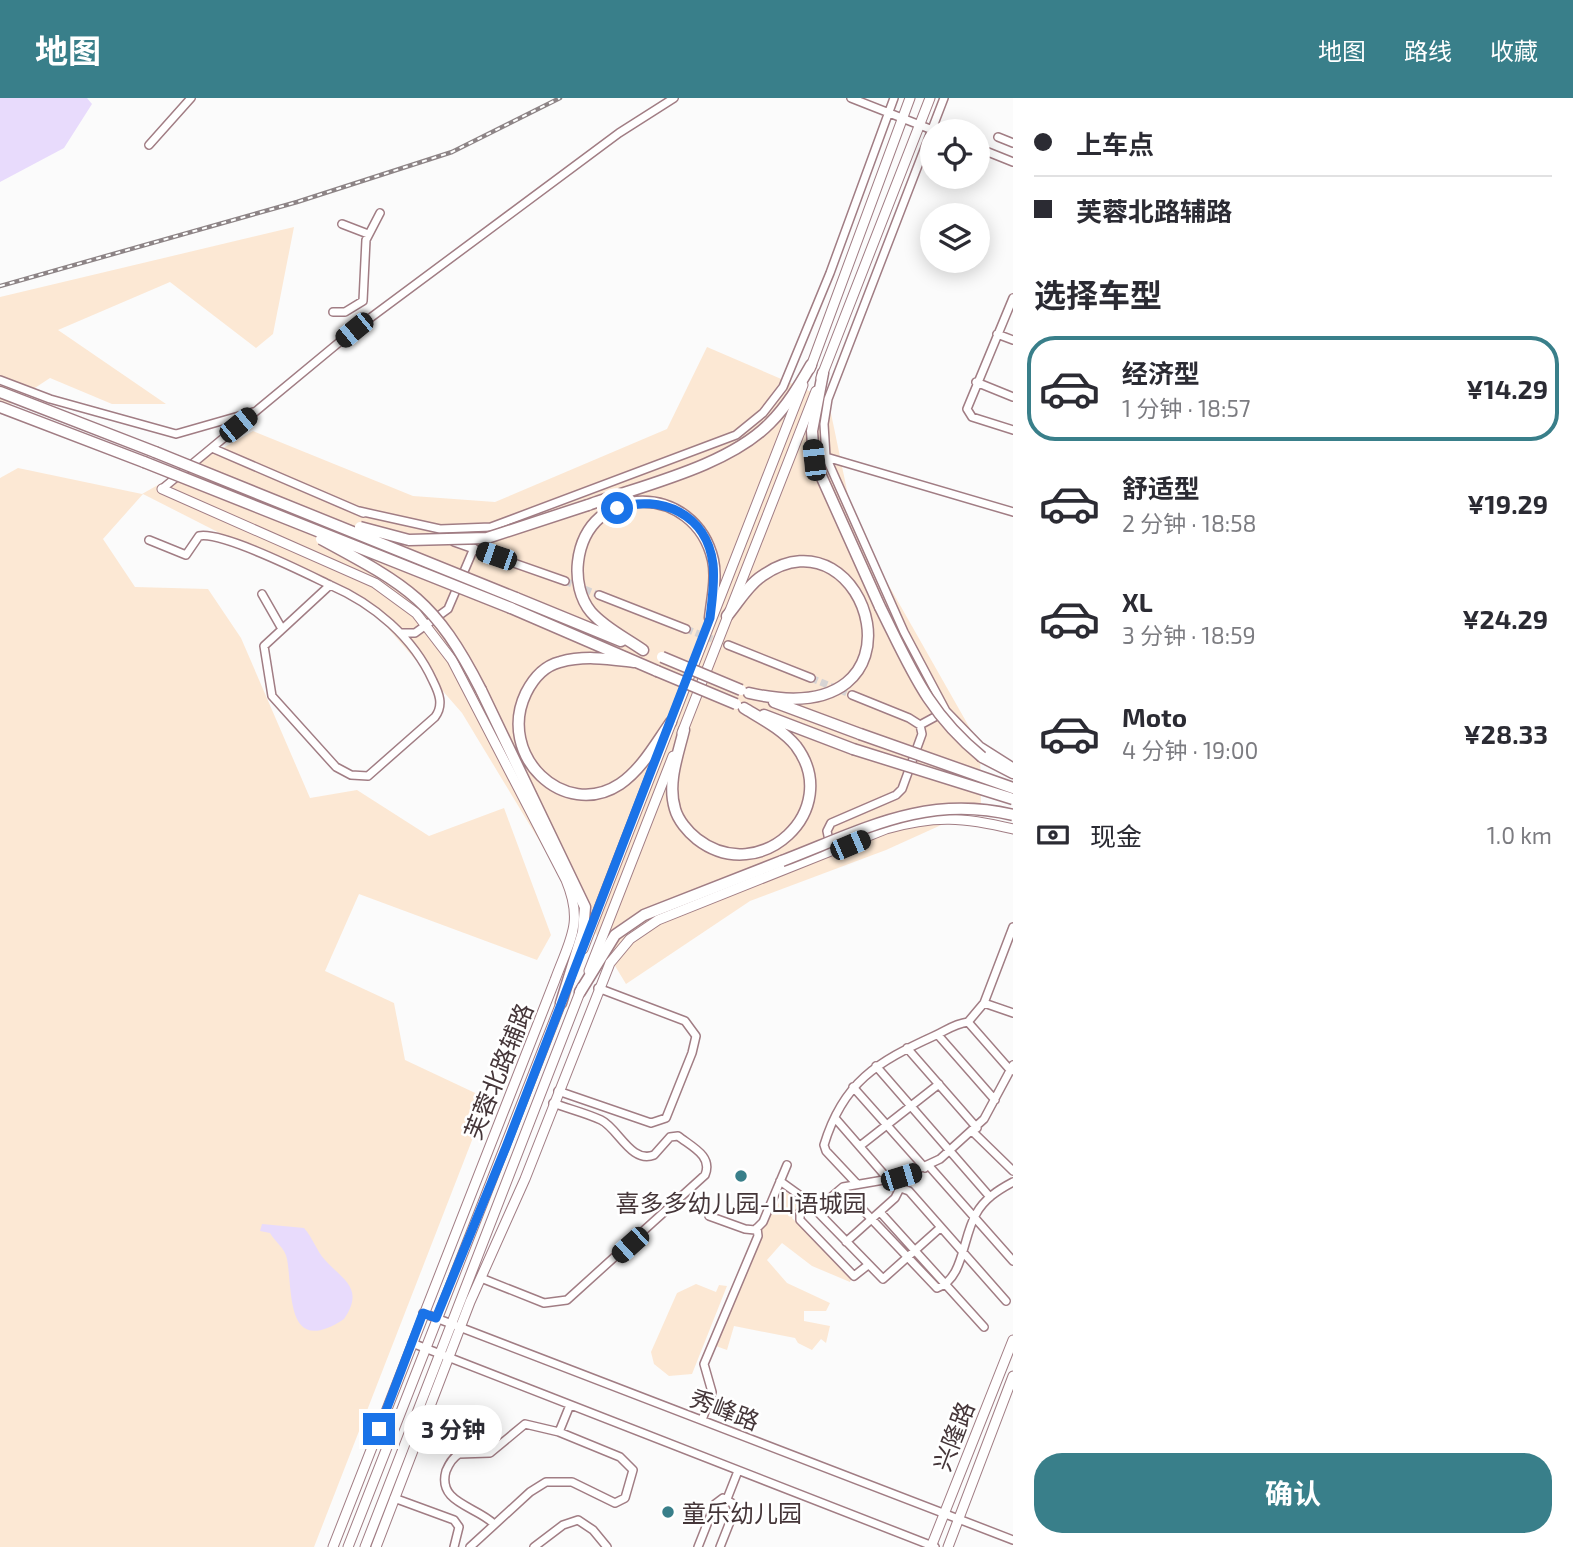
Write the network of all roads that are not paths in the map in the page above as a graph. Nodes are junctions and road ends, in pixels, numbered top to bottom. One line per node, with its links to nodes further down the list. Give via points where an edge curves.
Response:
1 (191, 98): 15 (street)
2 (674, 98): 25 (street, via 619,133)
3 (851, 98): 8 (street)
4 (894, 98): 8 (street)
5 (910, 98): 9 (main road)
6 (930, 98): 10 (main road)
7 (944, 98): 11 (street)
8 (889, 112): 9 (street); 40 (street, via 783,387 763,413 736,435 491,527 440,530)
9 (902, 118): 12 (street); 28 (main road)
10 (922, 119)
11 (937, 119)
12 (920, 124): 29 (main road)
13 (998, 137): 14 (street)
14 (1013, 143)
15 (149, 145)
16 (990, 153): 17 (street)
17 (1013, 162)
18 (920, 166): 38 (street, via 828,399)
19 (380, 213): 21 (street)
20 (342, 224): 21 (street)
21 (368, 234): 23 (street)
22 (1013, 298): 26 (street)
23 (363, 302): 24 (street, via 345,312); 25 (street)
24 (333, 312)
25 (374, 316): 35 (street)
26 (997, 334): 27 (street); 31 (street)
27 (1013, 340)
28 (811, 365): 42 (highway, bridge, via 770,423 735,450 516,531 460,541 409,540); 52 (main road)
29 (823, 373): 51 (main road); 71 (highway, bridge, via 812,431 814,460 880,607 942,720 982,757)
30 (0, 380): 35 (street, via 176,434)
31 (976, 382): 33 (street); 36 (street, via 967,413)
32 (0, 392): 42 (highway, bridge)
33 (1013, 397)
34 (0, 407): 43 (highway, bridge)
35 (254, 412): 37 (street)
36 (1013, 430)
37 (212, 448): 39 (street); 40 (street)
38 (826, 457): 41 (street); 66 (street, via 904,632)
39 (162, 488): 53 (main road, 芙蓉北路辅路, via 375,583)
40 (359, 512): 45 (street)
41 (1013, 512)
42 (310, 513): 50 (highway, bridge)
43 (285, 519): 50 (highway, bridge); 80 (highway, bridge, via 412,591 451,635 583,898 583,932)
44 (149, 540): 47 (street, via 186,555 199,536 211,535)
45 (474, 548): 46 (street); 53 (street, via 450,605)
46 (565, 581)
47 (330, 585): 54 (street); 56 (street, via 369,606)
48 (262, 594): 54 (street)
49 (598, 595): 55 (street)
50 (513, 603): 60 (highway); 61 (highway)
51 (727, 616): 63 (highway, via 759,578 803,562 841,575 860,596 866,612 868,644 854,676 844,685 812,699 772,698); 69 (main road)
52 (710, 618): 60 (highway, via 713,561 694,522 663,503 617,508 589,528 579,550 577,574 590,611); 67 (main road)
53 (427, 624): 57 (street); 127 (main road, 芙蓉北路辅路, via 465,682 566,880 576,912 555,980)
54 (282, 629): 59 (street, via 264,646 272,696 336,767 356,776 369,776 379,769 438,713 438,691)
55 (686, 629)
56 (401, 633): 57 (street); 59 (street)
57 (415, 633): 59 (street)
58 (728, 645): 62 (street)
59 (412, 647)
60 (643, 650): 63 (highway, bridge)
61 (634, 662): 65 (highway, bridge); 67 (highway, via 593,657 546,668 519,707 516,725 525,758 537,773 564,789 590,794 619,785 634,772)
62 (811, 678)
63 (745, 691): 72 (highway, bridge)
64 (852, 695): 68 (street)
65 (740, 706): 69 (highway, via 774,726 796,747 810,785 809,802 796,827 763,852 721,852 707,847 684,825 675,810 672,788); 73 (highway, bridge, via 853,749)
66 (946, 711): 68 (street); 70 (street, via 980,746)
67 (671, 722): 80 (main road)
68 (920, 726): 76 (street, via 922,734 902,789 831,823 827,831)
69 (684, 730): 79 (main road)
70 (1013, 767)
71 (1013, 773)
72 (1013, 788)
73 (1013, 799)
74 (1013, 815): 79 (highway, bridge, via 981,807 918,810 644,915 615,935)
75 (1013, 829): 76 (main road, via 961,818 916,821)
76 (832, 852): 78 (main road, via 658,920 622,948)
77 (1013, 927): 81 (street)
78 (598, 988): 90 (main road); 90 (street, via 685,1021 696,1036 692,1053 666,1118 651,1124)
79 (580, 992): 129 (main road)
80 (561, 1003): 128 (main road)
81 (984, 1003): 82 (street); 83 (street)
82 (1013, 1013)
83 (968, 1023): 84 (street, via 957,1023); 87 (street)
84 (938, 1035): 85 (street); 91 (street)
85 (907, 1048): 86 (street); 88 (street)
86 (876, 1066): 89 (street); 93 (street)
87 (1012, 1068): 91 (street)
88 (939, 1084): 93 (street); 96 (street)
89 (853, 1087): 94 (street); 95 (street)
90 (558, 1091): 92 (main road)
91 (995, 1100): 96 (street)
92 (553, 1103): 124 (main road); 124 (street, via 604,1121 643,1156 654,1155 678,1136 709,1166 705,1175 567,1300 544,1303)
93 (910, 1106): 95 (street); 98 (street)
94 (835, 1118): 97 (street); 106 (street, via 825,1149)
95 (887, 1125): 97 (street); 100 (street)
96 (975, 1130): 98 (street); 101 (street)
97 (860, 1146): 103 (street)
98 (950, 1152): 100 (street); 109 (street)
99 (787, 1165): 104 (street)
100 (927, 1167): 102 (street); 114 (street)
101 (1013, 1171)
102 (901, 1177): 103 (street); 108 (street)
103 (888, 1179): 106 (street)
104 (780, 1181): 110 (street); 116 (street)
105 (1013, 1182): 109 (street)
106 (857, 1184): 107 (street)
107 (842, 1188): 111 (street); 115 (street)
108 (901, 1188): 112 (street); 117 (street, via 909,1191)
109 (990, 1197): 114 (street)
110 (809, 1203): 111 (street); 123 (street, via 800,1212 800,1220 854,1276)
111 (816, 1210): 118 (street)
112 (880, 1212): 115 (street); 119 (street)
113 (709, 1216): 116 (street, via 749,1230)
114 (974, 1217): 120 (street); 122 (street)
115 (870, 1220): 118 (street); 121 (street)
116 (757, 1228): 139 (street, via 758,1236 704,1364 712,1392)
117 (940, 1228): 119 (street); 120 (street)
118 (846, 1242): 123 (street)
119 (916, 1251): 121 (street); 125 (street)
120 (961, 1251): 125 (street, via 956,1275); 126 (street)
121 (907, 1259): 123 (street, via 883,1279); 125 (street, via 935,1288)
122 (1013, 1261)
123 (868, 1265)
124 (481, 1278): 130 (main road)
125 (947, 1284): 131 (street)
126 (1006, 1301)
127 (423, 1313): 128 (street, 秀峰路); 133 (main road, 芙蓉北路辅路)
128 (436, 1318): 129 (street, 秀峰路); 134 (main road)
129 (450, 1323): 130 (street, 秀峰路); 135 (main road)
130 (461, 1327): 136 (main road); 139 (street, 秀峰路)
131 (984, 1327)
132 (1013, 1340): 144 (main road, 兴隆路)
133 (412, 1343): 134 (street); 148 (main road, 芙蓉北路辅路)
134 (424, 1348): 135 (street); 149 (main road)
135 (438, 1353): 136 (street); 150 (main road)
136 (449, 1357): 138 (street); 142 (main road)
137 (1013, 1376): 145 (main road, 兴隆路)
138 (570, 1405): 140 (street); 141 (street)
139 (702, 1420): 144 (street, 秀峰路)
140 (559, 1432): 146 (street, via 528,1423 490,1453 459,1454 452,1460 443,1482 448,1495); 146 (street, via 626,1460 633,1475 625,1498 615,1503 572,1482 546,1482)
141 (738, 1471): 143 (street); 158 (street)
142 (394, 1498): 151 (main road); 152 (street, via 454,1520 459,1527)
143 (727, 1499): 156 (street, via 715,1504); 157 (street, via 735,1508)
144 (944, 1513): 145 (street, 秀峰路); 158 (main road, 兴隆路)
145 (958, 1519): 147 (street, 秀峰路); 159 (main road, 兴隆路)
146 (494, 1524): 153 (street)
147 (1013, 1540)
148 (333, 1547)
149 (348, 1547)
150 (365, 1547)
151 (376, 1547)
152 (454, 1547)
153 (470, 1547)
154 (534, 1547): 155 (street, via 563,1525 578,1520)
155 (607, 1547)
156 (698, 1547)
157 (720, 1547)
158 (933, 1547)
159 (948, 1547)

